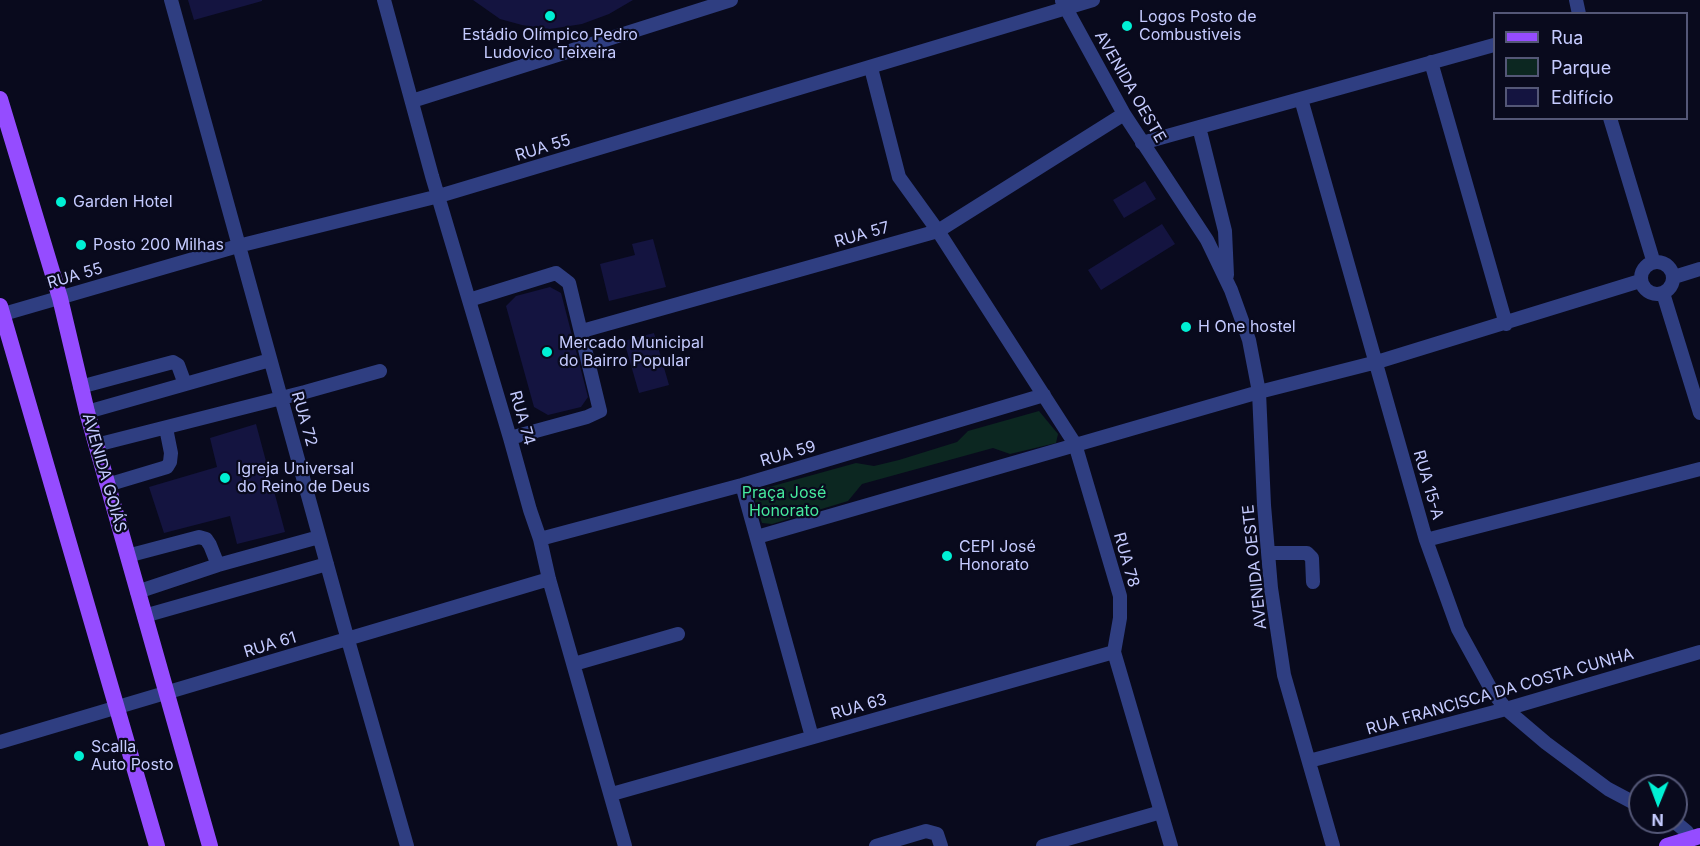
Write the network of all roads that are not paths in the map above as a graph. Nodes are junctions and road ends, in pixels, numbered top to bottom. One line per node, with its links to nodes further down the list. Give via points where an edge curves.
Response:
1 (171, 0): 18 (street, RUA 72)
2 (384, 0): 11 (street, RUA 74)
3 (731, 0): 11 (street)
4 (1093, 0): 5 (street, RUA 55)
5 (1064, 4): 8 (street, RUA 55); 12 (street, AVENIDA OESTE)
6 (1493, 45): 7 (street)
7 (1431, 62): 10 (street); 28 (street)
8 (871, 68): 16 (street, RUA 55); 17 (street, RUA 78, via 899,177)
9 (0, 99): 25 (main road, AVENIDA GOIÁS)
10 (1300, 99): 14 (street); 31 (street, RUA 15-A)
11 (412, 101): 16 (street, RUA 74)
12 (1124, 114): 15 (street, AVENIDA OESTE); 17 (street, RUA 57)
13 (1611, 120): 19 (street)
14 (1199, 127): 15 (street); 23 (street, AVENIDA OESTE, via 1225,231)
15 (1142, 143): 23 (street, AVENIDA OESTE, via 1207,240)
16 (439, 196): 18 (street, RUA 55); 26 (street, RUA 74)
17 (938, 231): 29 (street, RUA 57); 36 (street, RUA 78)
18 (238, 246): 25 (street, RUA 55); 30 (street, RUA 72)
19 (1653, 260): 21 (street, via 1668,265); 22 (street, via 1643,267)
20 (1700, 269): 21 (street)
21 (1674, 277): 24 (street, via 1671,287)
22 (1640, 281): 24 (street, via 1649,293); 28 (street)
23 (1228, 283): 35 (street, AVENIDA OESTE, via 1249,340)
24 (1663, 293): 39 (street)
25 (60, 298): 27 (street, RUA 55); 34 (main road, AVENIDA GOIÁS)
26 (469, 300): 29 (street, via 556,273 569,283); 41 (street, RUA 74)
27 (1, 312): 65 (main road)
28 (1506, 324): 31 (street)
29 (582, 331): 41 (street, via 600,411)
30 (270, 360): 33 (street); 37 (street, RUA 72)
31 (1377, 362): 35 (street); 50 (street, RUA 15-A)
32 (380, 370): 37 (street)
33 (185, 384): 34 (street, via 173,362); 38 (street)
34 (80, 387): 38 (main road, AVENIDA GOIÁS)
35 (1259, 392): 42 (street); 51 (street, AVENIDA OESTE)
36 (1044, 395): 42 (street, RUA 78); 46 (street, RUA 59)
37 (281, 398): 40 (street); 47 (street, RUA 72)
38 (87, 412): 43 (main road, AVENIDA GOIÁS)
39 (1700, 412)
40 (166, 428): 43 (street); 45 (street, via 171,453 167,467)
41 (510, 438): 49 (street, RUA 74)
42 (1075, 444): 48 (street); 61 (street, RUA 78, via 1120,596)
43 (96, 446): 45 (main road, AVENIDA GOIÁS)
44 (1700, 469): 50 (street)
45 (107, 485): 52 (main road, AVENIDA GOIÁS)
46 (742, 485): 48 (street); 49 (street, RUA 59)
47 (319, 537): 53 (street, RUA 72); 54 (street)
48 (757, 537): 67 (street)
49 (540, 539): 55 (street, RUA 74)
50 (1426, 540): 66 (street, RUA 15-A, via 1458,628)
51 (1268, 553): 56 (street, via 1306,553 1312,558); 69 (street, AVENIDA OESTE, via 1284,675)
52 (127, 556): 54 (street, via 199,537 206,539); 57 (main road, AVENIDA GOIÁS)
53 (327, 564): 58 (street); 60 (street, RUA 72)
54 (218, 565): 57 (street)
55 (549, 579): 60 (street, RUA 61); 63 (street, RUA 74)
56 (1313, 582)
57 (137, 592): 58 (main road, AVENIDA GOIÁS)
58 (144, 616): 64 (main road, AVENIDA GOIÁS)
59 (678, 634): 63 (street)
60 (347, 639): 64 (street, RUA 61); 76 (street, RUA 72)
61 (1114, 652): 67 (street, RUA 63); 72 (street, RUA 78)
62 (1700, 652): 66 (street, RUA FRANCISCA DA COSTA CUNHA)
63 (574, 664): 70 (street, RUA 74)
64 (166, 693): 65 (street, RUA 61); 75 (main road, AVENIDA GOIÁS)
65 (118, 709): 68 (street, RUA 61); 74 (main road)
66 (1506, 709): 69 (street, RUA FRANCISCA DA COSTA CUNHA); 71 (street, RUA 15-A, via 1546,743)
67 (812, 737): 70 (street, RUA 63)
68 (0, 742)
69 (1309, 761): 82 (street, AVENIDA OESTE)
70 (612, 794): 77 (street, RUA 74)
71 (1628, 799)
72 (1161, 812): 80 (street); 81 (street, RUA 78)
73 (1692, 840): 83 (main road)
74 (157, 846)
75 (210, 846)
76 (407, 846)
77 (625, 846)
78 (876, 846): 79 (street, via 926,831 937,834)
79 (941, 846)
80 (1043, 846)
81 (1171, 846)
82 (1333, 846)
83 (1667, 846)

